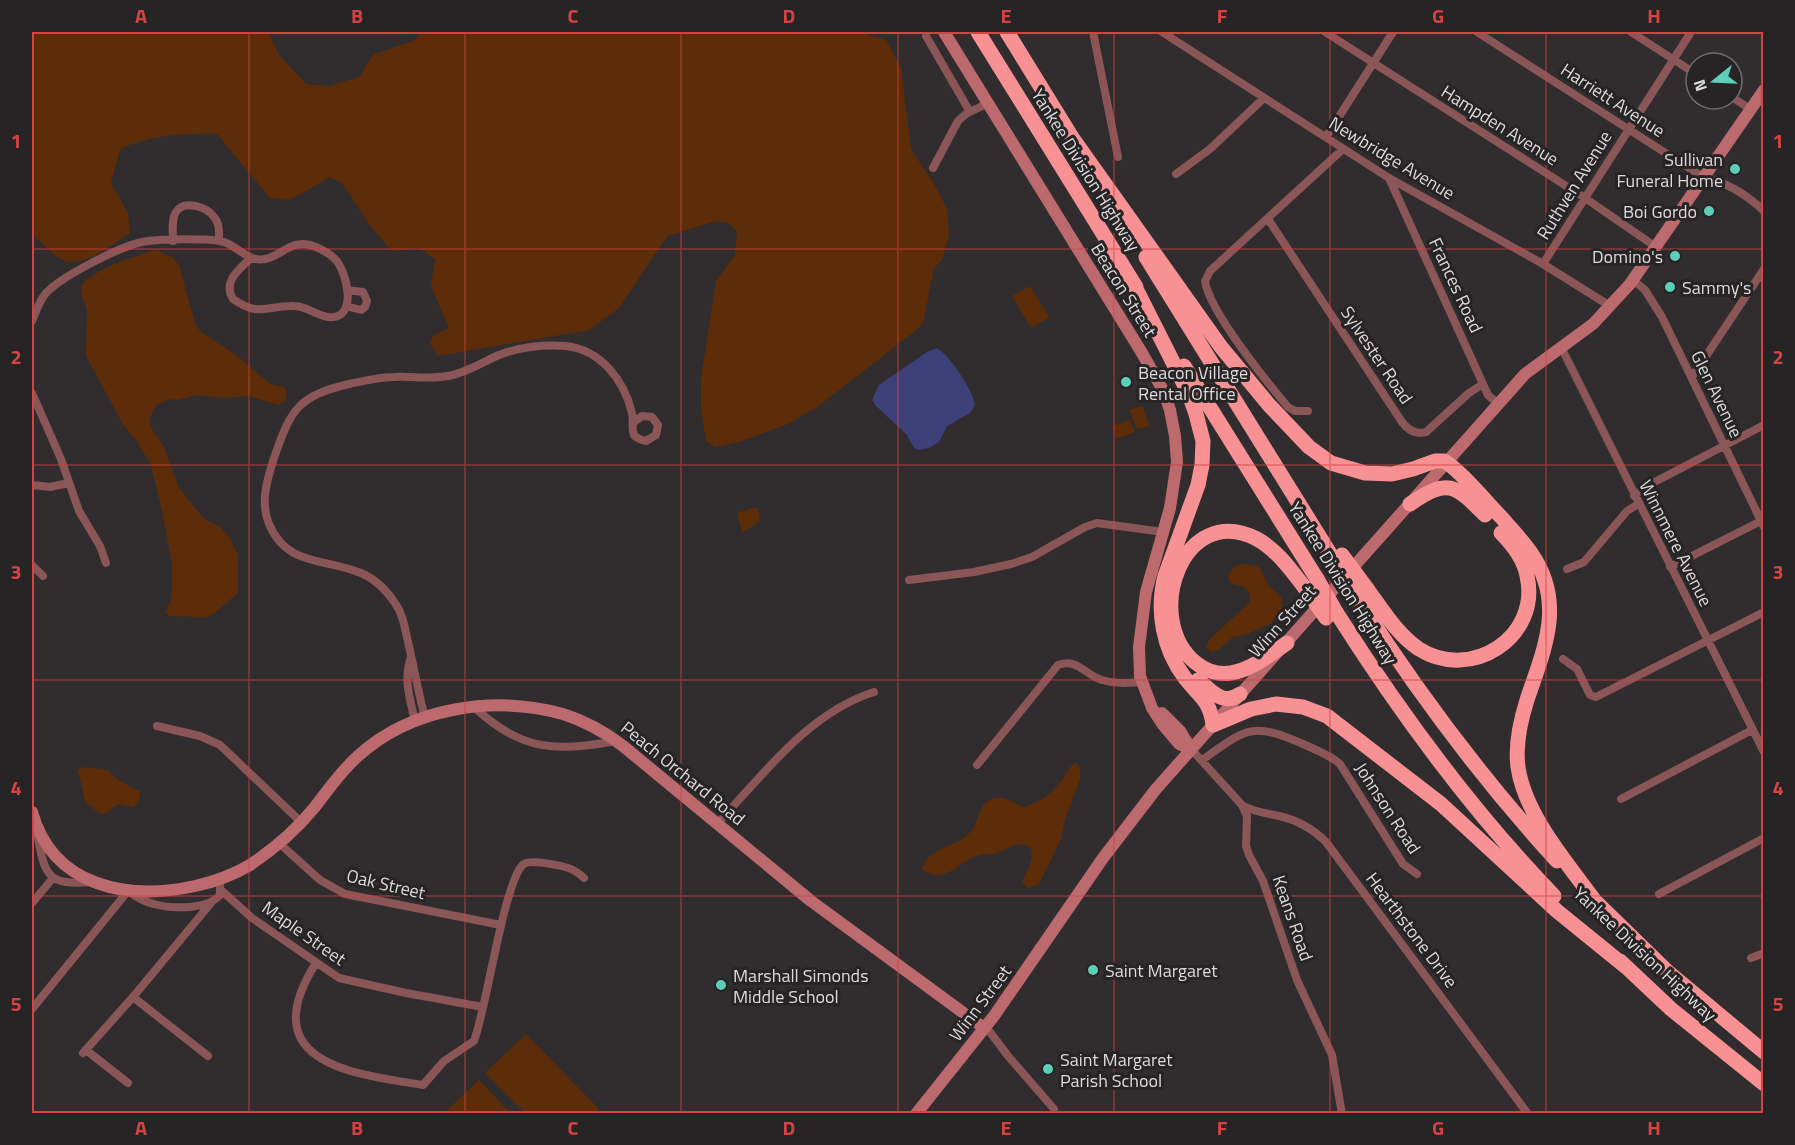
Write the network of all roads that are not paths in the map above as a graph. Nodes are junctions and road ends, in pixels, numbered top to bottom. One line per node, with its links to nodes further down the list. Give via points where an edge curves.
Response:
1 (944, 32): 17 (street, Beacon Street)
2 (978, 32): 39 (highway, Yankee Division Highway)
3 (1007, 32): 22 (highway, Yankee Division Highway)
4 (1093, 32): 25 (street)
5 (1162, 32): 16 (street, Newbridge Avenue)
6 (1324, 32): 13 (street, Hampden Avenue)
7 (1393, 32): 13 (street)
8 (1477, 32): 21 (street, Harriett Avenue)
9 (1632, 32): 12 (street)
10 (1691, 32): 12 (street, Ruthven Avenue)
11 (926, 36): 20 (street)
12 (1674, 59): 14 (street); 21 (street, Ruthven Avenue)
13 (1372, 63): 23 (street); 30 (street, Hampden Avenue)
14 (1684, 66)
15 (1764, 90): 19 (street, Winn Street)
16 (1264, 98): 23 (street, Newbridge Avenue); 27 (street, via 1210,149)
17 (988, 103): 20 (street); 60 (street, Beacon Street, via 1166,398 1177,462)
18 (1744, 105): 19 (street)
19 (1750, 109): 28 (street, Winn Street)
20 (970, 112): 26 (street, via 954,127)
21 (1629, 129): 28 (street, Harriett Avenue); 30 (street, Ruthven Avenue)
22 (1071, 136): 54 (highway, via 1221,347 1308,447 1331,463 1365,473 1392,474 1440,460); 68 (highway, Yankee Division Highway, bridge, via 1282,477)
23 (1326, 137): 24 (street, Newbridge Avenue)
24 (1343, 149): 29 (street, Newbridge Avenue); 32 (street)
25 (1118, 157)
26 (933, 168)
27 (1176, 174)
28 (1703, 177): 31 (street, Harriett Avenue, via 1719,180); 35 (street, Winn Street)
29 (1389, 178): 37 (street, Newbridge Avenue); 47 (street, Frances Road)
30 (1585, 198): 35 (street, Hampden Avenue); 37 (street, Ruthven Avenue)
31 (1764, 211)
32 (1268, 219): 47 (street, Sylvester Road, via 1408,429 1426,432); 50 (street, via 1210,271 1205,286 1220,316 1286,404 1295,411)
33 (219, 240): 34 (street); 34 (street, via 212,215 188,206 175,214); 36 (street)
34 (173, 241): 44 (street, via 136,244 70,275 44,296)
35 (1656, 248): 40 (street, Winn Street)
36 (251, 258): 41 (street, via 268,258 298,244 314,246 338,262); 42 (street, via 233,275 230,287 233,299 250,308 297,306 330,317)
37 (1543, 264): 43 (street, Newbridge Avenue)
38 (1764, 269): 46 (street)
39 (1131, 279): 67 (highway, Yankee Division Highway); 72 (highway, via 1189,394 1203,441 1198,485 1161,592 1161,618)
40 (1633, 280): 43 (street, Winn Street); 46 (street, Glen Avenue, via 1649,295)
41 (348, 290): 42 (street); 42 (street, via 363,292 368,301 360,311)
42 (346, 306)
43 (1610, 306): 45 (street, Winn Street)
44 (32, 321)
45 (1561, 347): 49 (street, Winn Street, via 1525,374); 57 (street, Winnmere Avenue)
46 (1692, 377): 53 (street, Glen Avenue)
47 (1483, 384): 49 (street, Frances Road)
48 (32, 393): 55 (street)
49 (1498, 404): 54 (street, Winn Street)
50 (1308, 411)
51 (634, 422): 78 (street, via 627,398 611,370 589,353 566,346 501,354 445,376 368,380 322,391 301,404 281,439 266,485 269,524 281,543 297,556 360,573 381,587 398,609 411,657)
52 (1764, 425): 53 (street)
53 (1724, 446): 57 (street, via 1645,487); 59 (street, Glen Avenue)
54 (1448, 463): 58 (street, Winn Street); 104 (highway, via 1526,546 1545,579 1550,627 1519,731 1518,770 1534,813)
55 (69, 483): 56 (street); 61 (street, via 81,517)
56 (32, 485)
57 (1636, 500): 63 (street, Winnmere Avenue); 64 (street, via 1585,561)
58 (1410, 504): 68 (highway, via 1442,487 1456,489 1472,502 1512,545 1525,567 1529,596 1522,620 1508,640 1490,653 1466,660 1440,658 1404,637); 71 (street, Winn Street)
59 (1763, 523): 63 (street)
60 (1163, 532): 66 (street, via 1095,523 1018,562); 74 (street, Beacon Street, via 1144,606 1139,647)
61 (106, 563)
62 (32, 565): 65 (street)
63 (1670, 567): 70 (street, Winnmere Avenue)
64 (1567, 569)
65 (43, 576)
66 (909, 580)
67 (1311, 584): 71 (highway, via 1257,539 1235,533 1214,535 1199,542 1185,556 1174,577 1174,629 1184,650 1200,666 1217,673 1234,673); 109 (highway, Yankee Division Highway, bridge, via 1483,816 1544,885)
68 (1364, 596): 104 (highway, Yankee Division Highway, via 1420,693 1471,761)
69 (1764, 612): 70 (street)
70 (1707, 640): 73 (street, via 1597,697 1589,694 1576,667); 81 (street, Winnmere Avenue)
71 (1287, 643): 76 (street, Winn Street)
72 (1170, 652): 76 (highway, via 1220,698 1230,700); 79 (highway, via 1207,702)
73 (1563, 659)
74 (1141, 682): 83 (street, Beacon Street, via 1168,732 1179,744); 86 (street, via 1105,681 1077,664 1058,665)
75 (874, 692): 91 (street, via 841,706 798,739)
76 (1240, 694): 79 (street, Winn Street)
77 (474, 707): 78 (street, Peach Orchard Road); 82 (street, Peach Orchard Road, via 524,707 563,714); 82 (street, via 500,729 537,745 574,747)
78 (420, 719): 90 (street, Peach Orchard Road, via 381,738 357,757)
79 (1213, 725): 83 (street, Winn Street); 109 (highway, via 1251,709 1276,704 1304,707 1327,717 1441,804 1557,911)
80 (157, 726): 90 (street, via 200,736 220,746)
81 (1752, 730): 84 (street, Winnmere Avenue); 87 (street)
82 (617, 741): 91 (street, Peach Orchard Road)
83 (1191, 748): 85 (street); 113 (street, Winn Street, via 1109,849)
84 (1764, 752)
85 (1202, 760): 88 (street); 95 (street, Johnson Road, via 1239,735 1260,730 1323,753 1340,765 1403,864)
86 (977, 765)
87 (1621, 799)
88 (1242, 805): 120 (street, Keans Road, via 1247,816 1249,855 1263,881 1289,961 1332,1055); 121 (street, Hearthstone Drive, via 1296,821 1326,842)
89 (32, 812): 92 (street, Peach Orchard Road)
90 (301, 822): 94 (street, Peach Orchard Road)
91 (717, 824): 113 (street, Peach Orchard Road, via 811,901)
92 (36, 825): 96 (street, Peach Orchard Road, via 45,866); 98 (street, Peach Orchard Road, via 55,855)
93 (1764, 838): 101 (street)
94 (279, 843): 99 (street, Peach Orchard Road); 105 (street, Oak Street, via 320,880 345,894)
95 (1417, 874)
96 (53, 878): 98 (street, Peach Orchard Road, via 71,883); 102 (street)
97 (584, 878): 105 (street, via 571,869 523,864 513,879)
98 (93, 882): 100 (street, Peach Orchard Road)
99 (220, 884): 100 (street, Peach Orchard Road, via 146,893); 103 (street, Peach Orchard Road, via 219,896); 108 (street, Maple Street, via 252,918)
100 (128, 891): 103 (street, Peach Orchard Road, via 160,905); 112 (street)
101 (1659, 894)
102 (32, 903)
103 (211, 903): 110 (street)
104 (1597, 904): 114 (highway, Yankee Division Highway, via 1668,972)
105 (501, 925): 111 (street)
106 (1764, 952): 107 (street)
107 (1751, 958)
108 (316, 963): 111 (street, Maple Street, via 346,980); 111 (street, via 303,985 296,1013 298,1032 310,1050 339,1068 423,1085 444,1061 474,1041)
109 (1626, 967): 117 (highway, Yankee Division Highway, via 1671,1010)
110 (133, 997): 115 (street); 116 (street, via 84,1051)
111 (483, 1007)
112 (32, 1009)
113 (984, 1028): 118 (street); 119 (street, Winn Street)
114 (1764, 1052)
115 (208, 1056)
116 (128, 1083)
117 (1764, 1084)
118 (1054, 1109)
119 (916, 1113)
120 (1342, 1113)
121 (1528, 1113)

